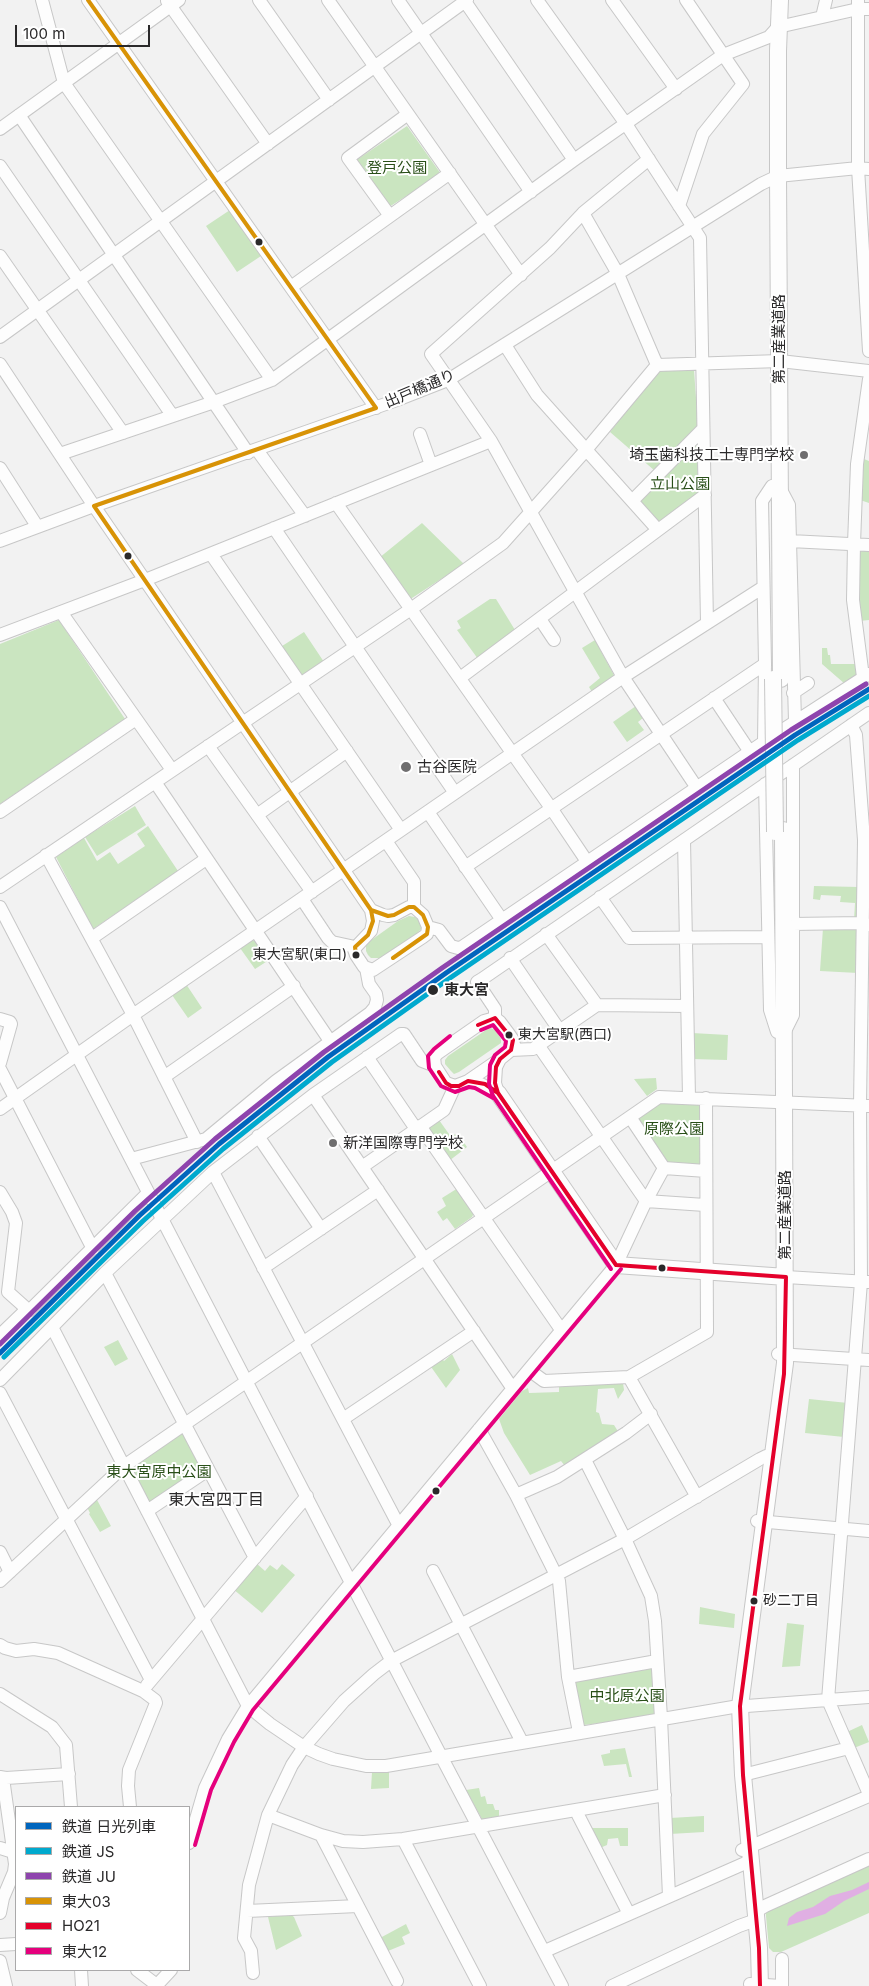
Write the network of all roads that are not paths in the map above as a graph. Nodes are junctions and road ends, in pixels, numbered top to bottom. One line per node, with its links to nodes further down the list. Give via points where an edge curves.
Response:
1 (42, 0): 21 (street)
2 (88, 0): 18 (street)
3 (260, 0): 23 (street)
4 (328, 0): 20 (street)
5 (398, 0): 17 (street)
6 (538, 0): 26 (street)
7 (612, 0): 22 (street)
8 (686, 0): 19 (street)
9 (771, 0): 16 (main road, 第二産業道路)
10 (780, 0): 16 (main road, 第二産業道路)
11 (826, 0): 15 (street)
12 (465, 1): 17 (street); 29 (street)
13 (172, 2): 18 (street); 28 (street)
14 (862, 6): 15 (street); 32 (street)
15 (822, 17): 16 (street)
16 (774, 32): 19 (street); 34 (main road, 第二産業道路)
17 (421, 34): 20 (street); 36 (street)
18 (118, 44): 21 (street); 35 (street)
19 (723, 55): 22 (street); 37 (street, via 743,84 703,134)
20 (375, 67): 23 (street); 24 (street)
21 (64, 83): 25 (street); 40 (street)
22 (676, 89): 26 (street)
23 (329, 100): 28 (street)
24 (408, 114): 33 (street); 39 (street, via 348,158)
25 (20, 115): 27 (street); 44 (street)
26 (626, 124): 29 (street); 30 (street)
27 (0, 129)
28 (268, 144): 35 (street)
29 (574, 160): 36 (street)
30 (649, 160): 37 (street); 38 (street)
31 (0, 166): 48 (street)
32 (864, 169): 34 (street); 41 (street)
33 (450, 173): 39 (street); 42 (street)
34 (774, 177): 43 (street, 出戸橋通り); 56 (main road, 第二産業道路)
35 (216, 181): 40 (street); 49 (street)
36 (531, 192): 42 (street)
37 (680, 206): 43 (street)
38 (583, 213): 46 (street); 47 (street)
39 (390, 216): 49 (street)
40 (160, 221): 44 (street); 62 (street)
41 (865, 221): 50 (street)
42 (486, 225): 47 (street); 53 (street)
43 (692, 226): 46 (street, 出戸橋通り); 57 (street, via 700,238)
44 (114, 254): 48 (street); 64 (street)
45 (0, 256): 51 (street)
46 (618, 274): 54 (street, 出戸橋通り); 59 (street)
47 (521, 275): 63 (street, via 431,354)
48 (79, 280): 51 (street); 66 (street)
49 (291, 287): 53 (street)
50 (867, 292): 55 (street)
51 (37, 310): 52 (street); 68 (street)
52 (0, 336)
53 (327, 338): 62 (street); 65 (street)
54 (505, 345): 63 (street, 出戸橋通り); 71 (street, via 536,395)
55 (869, 351)
56 (776, 361): 57 (street); 60 (street); 77 (main road, 第二産業道路)
57 (702, 363): 59 (street); 67 (street)
58 (0, 364): 73 (street)
59 (657, 365): 71 (street)
60 (869, 370)
61 (869, 379): 74 (street)
62 (272, 380): 64 (street)
63 (448, 380): 65 (street, 出戸橋通り); 70 (street)
64 (214, 402): 66 (street); 72 (street)
65 (376, 408): 72 (street, 出戸橋通り)
66 (172, 415): 68 (street)
67 (703, 429): 78 (street); 79 (street)
68 (123, 433): 73 (street)
69 (420, 434): 75 (street)
70 (491, 441): 75 (street); 82 (street)
71 (586, 450): 79 (street); 82 (street)
72 (252, 451): 81 (street, 出戸橋通り); 83 (street)
73 (60, 454): 81 (street)
74 (863, 457): 89 (street)
75 (431, 465): 80 (street)
76 (0, 468): 84 (street)
77 (776, 487): 88 (street, via 789,505); 93 (street, via 762,501); 169 (main road, 第二産業道路, bridge)
78 (705, 495): 86 (street); 98 (street)
79 (633, 500): 86 (street)
80 (336, 503): 83 (street); 95 (street)
81 (94, 506): 84 (street, 出戸橋通り); 92 (street)
82 (531, 514): 94 (street); 95 (street, via 503,543)
83 (305, 516): 85 (street)
84 (37, 526): 87 (street, 出戸橋通り)
85 (274, 528): 91 (street); 101 (street)
86 (658, 530): 94 (street)
87 (0, 541)
88 (790, 541): 89 (street); 108 (street)
89 (854, 544): 90 (street); 103 (street, via 853,600)
90 (869, 546)
91 (211, 554): 92 (street); 107 (street)
92 (145, 580): 96 (street); 113 (street)
93 (762, 588): 98 (street); 102 (street)
94 (575, 592): 97 (street); 104 (street)
95 (411, 609): 101 (street); 105 (street)
96 (61, 612): 99 (street); 111 (street)
97 (540, 619): 100 (street); 105 (street)
98 (707, 623): 104 (street)
99 (0, 635)
100 (554, 640)
101 (355, 647): 107 (street); 128 (street)
102 (765, 664): 109 (street); 116 (street)
103 (866, 676): 112 (street)
104 (623, 677): 115 (street); 120 (street)
105 (460, 678): 120 (street)
106 (808, 683): 108 (street)
107 (301, 684): 113 (street); 118 (street)
108 (793, 693): 112 (street)
109 (714, 698): 115 (street); 119 (street)
110 (869, 713): 114 (street)
111 (136, 719): 122 (street); 130 (street)
112 (795, 721): 116 (street)
113 (244, 723): 117 (street); 127 (street)
114 (850, 725): 121 (street); 123 (street, via 856,735)
115 (662, 735): 126 (street); 129 (street)
116 (764, 742): 119 (street)
117 (208, 746): 122 (street); 132 (street)
118 (347, 751): 127 (street); 133 (street)
119 (750, 752): 126 (street)
120 (513, 754): 128 (street); 129 (street)
121 (793, 765): 125 (street); 150 (street)
122 (172, 770): 124 (street)
123 (864, 778): 135 (street)
124 (155, 782): 137 (street); 138 (street)
125 (765, 784): 134 (street); 157 (street)
126 (697, 788): 139 (street)
127 (290, 793): 132 (street); 141 (street)
128 (455, 794): 131 (street)
129 (551, 808): 139 (street); 140 (street)
130 (0, 812)
131 (428, 812): 133 (street); 140 (street)
132 (258, 815): 143 (street)
133 (401, 830): 136 (street)
134 (684, 840): 144 (street); 156 (street)
135 (866, 840): 151 (street)
136 (386, 841): 141 (street); 146 (street, via 414,882)
137 (46, 855): 142 (street); 158 (street)
138 (206, 859): 153 (street); 158 (street)
139 (588, 863): 149 (street)
140 (465, 867): 149 (street)
141 (344, 869): 143 (street); 147 (street)
142 (0, 887)
143 (307, 895): 153 (street); 159 (street, via 328,938 332,942)
144 (600, 898): 154 (street); 156 (street, via 629,938)
145 (0, 907): 173 (street)
146 (414, 908): 148 (street); 152 (street)
147 (372, 910): 148 (street, via 383,915); 155 (street, via 373,926)
148 (400, 912): 155 (street)
149 (502, 920): 152 (street, via 458,948 451,946 439,930)
150 (792, 924): 151 (street); 169 (street, via 793,1015)
151 (865, 924): 188 (street)
152 (428, 927): 161 (street, via 423,938 377,969)
153 (256, 930): 162 (street); 165 (street)
154 (546, 934): 160 (street); 163 (street)
155 (368, 935): 159 (street)
156 (686, 937): 157 (street); 164 (street)
157 (768, 937): 169 (street, via 770,1010)
158 (92, 938): 165 (street)
159 (355, 947): 161 (street, via 354,952)
160 (510, 958): 166 (street, via 477,982 495,1009); 168 (street)
161 (366, 968): 170 (street, via 369,984 377,998 375,1007)
162 (294, 986): 170 (street); 179 (street)
163 (597, 1005): 164 (street); 168 (street)
164 (687, 1006): 184 (street)
165 (133, 1015): 173 (street); 179 (street)
166 (495, 1018): 172 (street, via 513,1040); 177 (street, via 484,1021 438,1053 434,1057)
167 (0, 1019): 176 (street, via 11,1024)
168 (560, 1031): 171 (street)
169 (780, 1033): 187 (main road, 第二産業道路)
170 (330, 1041): 194 (street, via 206,1139)
171 (538, 1045): 172 (street, via 533,1049); 193 (street)
172 (511, 1050): 175 (street)
173 (76, 1055): 186 (street); 195 (street)
174 (367, 1057): 177 (street, via 404,1034 422,1061); 183 (street); 191 (street)
175 (500, 1060): 180 (street); 182 (street, via 495,1075)
176 (0, 1063)
177 (435, 1066): 181 (street, via 446,1083)
178 (0, 1069): 186 (street)
179 (164, 1077): 194 (street)
180 (468, 1081): 181 (street); 182 (street, via 485,1084)
181 (455, 1086): 191 (street, via 444,1110)
182 (498, 1093): 198 (main road)
183 (313, 1095): 192 (street); 196 (street)
184 (689, 1097): 185 (street); 190 (street, via 659,1097)
185 (706, 1098): 187 (street); 199 (street)
186 (14, 1099): 189 (street); 210 (street)
187 (781, 1101): 188 (street); 216 (main road, 第二産業道路)
188 (864, 1106): 206 (street)
189 (0, 1109)
190 (630, 1117): 193 (street); 197 (street)
191 (418, 1128): 196 (street); 207 (street)
192 (258, 1136): 200 (street); 209 (street)
193 (602, 1136): 198 (street); 204 (street)
194 (197, 1142): 195 (street)
195 (131, 1159): 203 (street)
196 (362, 1167): 201 (street)
197 (664, 1168): 199 (street); 204 (street)
198 (551, 1170): 207 (street); 212 (main road)
199 (706, 1171): 205 (street)
200 (213, 1172): 208 (street); 213 (street)
201 (378, 1190): 209 (street); 211 (street)
202 (0, 1192): 218 (street, via 16,1223)
203 (148, 1192): 208 (street); 210 (street)
204 (646, 1201): 205 (street); 212 (street)
205 (705, 1205): 214 (street)
206 (865, 1212): 217 (street)
207 (483, 1217): 211 (street); 222 (street)
208 (162, 1219): 215 (street); 231 (street)
209 (321, 1229): 213 (street)
210 (93, 1249): 219 (street, via 30,1310)
211 (424, 1258): 221 (street); 224 (street)
212 (616, 1265): 214 (main road); 222 (street)
213 (264, 1268): 224 (street)
214 (705, 1272): 216 (main road); 229 (street, via 707,1332)
215 (105, 1274): 220 (street); 236 (street)
216 (782, 1277): 217 (street); 225 (main road, 第二産業道路)
217 (865, 1282): 226 (street)
218 (4, 1294): 219 (street)
219 (27, 1309): 223 (street)
220 (52, 1327): 230 (street); 240 (street)
221 (474, 1331): 232 (street); 235 (street)
222 (562, 1331): 228 (street)
223 (0, 1335)
224 (303, 1342): 231 (street); 235 (street)
225 (782, 1354): 226 (street); 238 (main road, 第二産業道路)
226 (855, 1359): 227 (street); 249 (street)
227 (869, 1360)
228 (528, 1370): 229 (street, via 544,1380); 232 (street)
229 (629, 1377): 234 (street)
230 (0, 1380)
231 (246, 1381): 236 (street); 243 (street)
232 (514, 1389): 237 (street)
233 (0, 1393): 246 (street)
234 (650, 1414): 239 (street); 244 (street)
235 (343, 1419): 248 (street)
236 (184, 1424): 240 (street); 241 (street)
237 (479, 1429): 242 (street); 248 (street)
238 (769, 1457): 244 (street); 247 (main road, 第二産業道路)
239 (584, 1460): 242 (street, via 557,1478); 251 (street)
240 (124, 1466): 245 (street); 246 (street)
241 (208, 1470): 245 (street); 253 (street)
242 (516, 1495): 256 (street)
243 (307, 1496): 253 (street); 258 (street)
244 (698, 1497): 251 (street)
245 (147, 1512): 259 (street)
246 (67, 1519): 255 (street); 265 (street)
247 (761, 1521): 249 (street); 271 (main road, 第二産業道路)
248 (398, 1524): 258 (street)
249 (842, 1528): 250 (street); 269 (street)
250 (869, 1530)
251 (626, 1539): 256 (street); 262 (street, via 651,1596)
252 (0, 1552): 255 (street)
253 (254, 1558): 259 (street)
254 (433, 1571): 260 (street)
255 (10, 1572): 257 (street)
256 (556, 1575): 260 (street); 264 (street)
257 (0, 1581)
258 (351, 1581): 263 (street); 270 (street)
259 (203, 1619): 265 (street); 270 (street)
260 (462, 1624): 263 (street); 274 (street)
261 (0, 1645): 266 (street, via 16,1650 58,1653)
262 (657, 1660): 264 (street); 272 (street)
263 (392, 1661): 275 (street, via 344,1701); 277 (street)
264 (568, 1677): 273 (street)
265 (152, 1680): 266 (street)
266 (144, 1691): 284 (street, via 156,1703 129,1770)
267 (0, 1694): 278 (street, via 52,1728 66,1745)
268 (869, 1697): 269 (street)
269 (828, 1700): 271 (street); 276 (street)
270 (248, 1706): 275 (street); 290 (street, via 228,1739 205,1789)
271 (736, 1706): 272 (street); 279 (main road, 第二産業道路); 293 (main road, 第二産業道路, via 735,1774)
272 (661, 1718): 273 (street); 281 (street)
273 (579, 1732): 274 (street)
274 (522, 1742): 277 (street)
275 (304, 1747): 277 (street, via 333,1759 366,1766 386,1766); 286 (street)
276 (849, 1748): 279 (street); 282 (street)
277 (441, 1756): 287 (street)
278 (69, 1774): 280 (street); 283 (street)
279 (743, 1775): 293 (main road, 第二産業道路)
280 (2, 1777): 292 (street)
281 (665, 1795): 285 (street); 295 (street)
282 (869, 1795): 293 (street)
283 (71, 1806)
284 (130, 1806)
285 (576, 1811): 287 (street); 299 (street)
286 (268, 1815): 288 (street); 297 (street, via 249,1885)
287 (479, 1827): 289 (street); 303 (street)
288 (321, 1835): 289 (street, via 363,1842); 296 (street)
289 (403, 1839): 315 (street)
290 (190, 1840)
291 (0, 1848): 292 (street)
292 (13, 1852): 298 (street, via 14,1872)
293 (746, 1856): 295 (street); 300 (main road, 第二産業道路)
294 (869, 1859): 300 (street, via 766,1906)
295 (669, 1896): 299 (street)
296 (358, 1906): 297 (street); 310 (street)
297 (247, 1911): 309 (street, via 244,1938 250,1951)
298 (0, 1913)
299 (630, 1914): 303 (street)
300 (752, 1922): 311 (main road, 第二産業道路); 317 (street)
301 (15, 1944): 302 (street)
302 (0, 1945)
303 (545, 1951): 316 (street)
304 (782, 1959): 318 (street)
305 (0, 1960): 312 (street)
306 (81, 1971): 313 (street)
307 (138, 1971): 314 (street)
308 (170, 1971): 314 (street)
309 (253, 1973)
310 (397, 1981)
311 (755, 1985): 318 (street)
312 (6, 1986)
313 (82, 1986)
314 (157, 1986)
315 (480, 1986)
316 (562, 1986)
317 (612, 1986)
318 (781, 1986)

